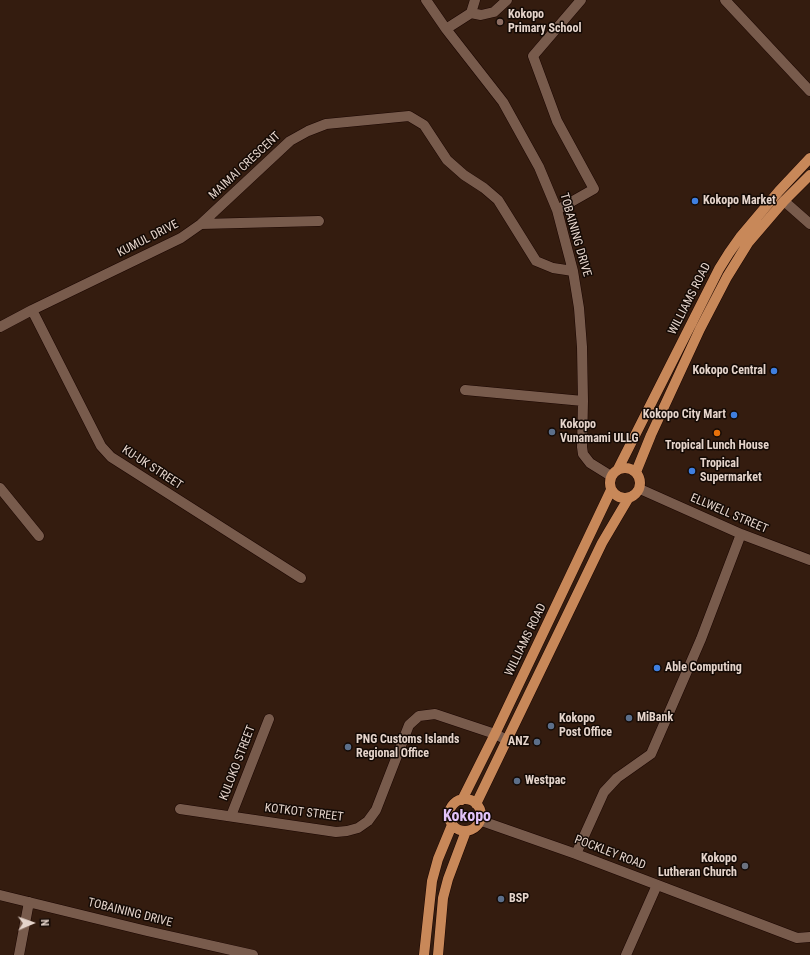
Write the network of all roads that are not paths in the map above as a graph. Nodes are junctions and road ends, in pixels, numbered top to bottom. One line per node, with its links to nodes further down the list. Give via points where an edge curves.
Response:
1 (426, 0): 7 (street, TOBAINING DRIVE)
2 (475, 0): 6 (street)
3 (507, 0): 6 (street, via 494,12 481,15)
4 (581, 0): 12 (street, via 533,56 557,121 594,189)
5 (725, 0): 8 (street)
6 (471, 13): 7 (street)
7 (446, 29): 12 (street, TOBAINING DRIVE, via 503,102 539,167)
8 (810, 90)
9 (810, 158): 22 (main road, WILLIAMS ROAD, via 741,236 719,269)
10 (810, 175): 11 (main road, WILLIAMS ROAD)
11 (784, 201): 15 (street); 21 (main road, WILLIAMS ROAD, via 748,243 716,298)
12 (557, 210): 16 (street, TOBAINING DRIVE)
13 (319, 221): 14 (street)
14 (201, 224): 16 (street, MAIMAI CRESCENT, via 290,141 308,131 326,124 409,116 424,124 447,160 498,200 536,261 553,268); 17 (street, KUMUL DRIVE, via 181,238)
15 (810, 224)
16 (573, 271): 20 (street, TOBAINING DRIVE, via 582,347)
17 (32, 310): 18 (street, KUMUL DRIVE); 30 (street, KU-UK STREET, via 101,446 112,457)
18 (0, 327)
19 (465, 390): 20 (street)
20 (583, 401): 22 (street, TOBAINING DRIVE, via 583,454 590,463)
21 (636, 472): 22 (main road, via 625,468); 24 (main road, via 640,480)
22 (615, 473): 25 (main road, WILLIAMS ROAD, via 610,481)
23 (0, 488): 28 (street)
24 (640, 489): 26 (main road); 27 (street, ELLWELL STREET)
25 (611, 490): 26 (main road, via 616,496); 32 (main road, WILLIAMS ROAD)
26 (628, 499): 33 (main road, via 602,543)
27 (741, 534): 29 (street, ELLWELL STREET); 41 (street, via 701,638 651,754 617,778 604,792)
28 (39, 536)
29 (810, 560)
30 (301, 578)
31 (269, 719): 37 (street, KULOKO STREET)
32 (495, 734): 33 (street, KOTKOT STREET); 34 (main road, WILLIAMS ROAD); 37 (street, KOTKOT STREET, via 435,714 419,716 409,725 376,810 368,821 358,828 336,832)
33 (507, 740): 35 (main road)
34 (462, 800): 35 (main road); 39 (main road, WILLIAMS ROAD, via 456,802 449,812)
35 (476, 804): 38 (main road)
36 (180, 809): 37 (street, KOTKOT STREET)
37 (231, 816)
38 (480, 820): 40 (main road, via 476,826); 41 (street, POCKLEY ROAD)
39 (452, 825): 40 (main road, via 458,830); 48 (main road, WILLIAMS ROAD, via 432,881)
40 (466, 831): 49 (main road, via 443,898)
41 (576, 854): 42 (street, POCKLEY ROAD)
42 (657, 885): 45 (street, POCKLEY ROAD, via 797,938); 50 (street)
43 (0, 896): 44 (street, TOBAINING DRIVE)
44 (29, 902): 46 (street); 47 (street, TOBAINING DRIVE, via 147,932)
45 (810, 937)
46 (18, 955)
47 (253, 955)
48 (424, 955)
49 (438, 955)
50 (626, 955)

